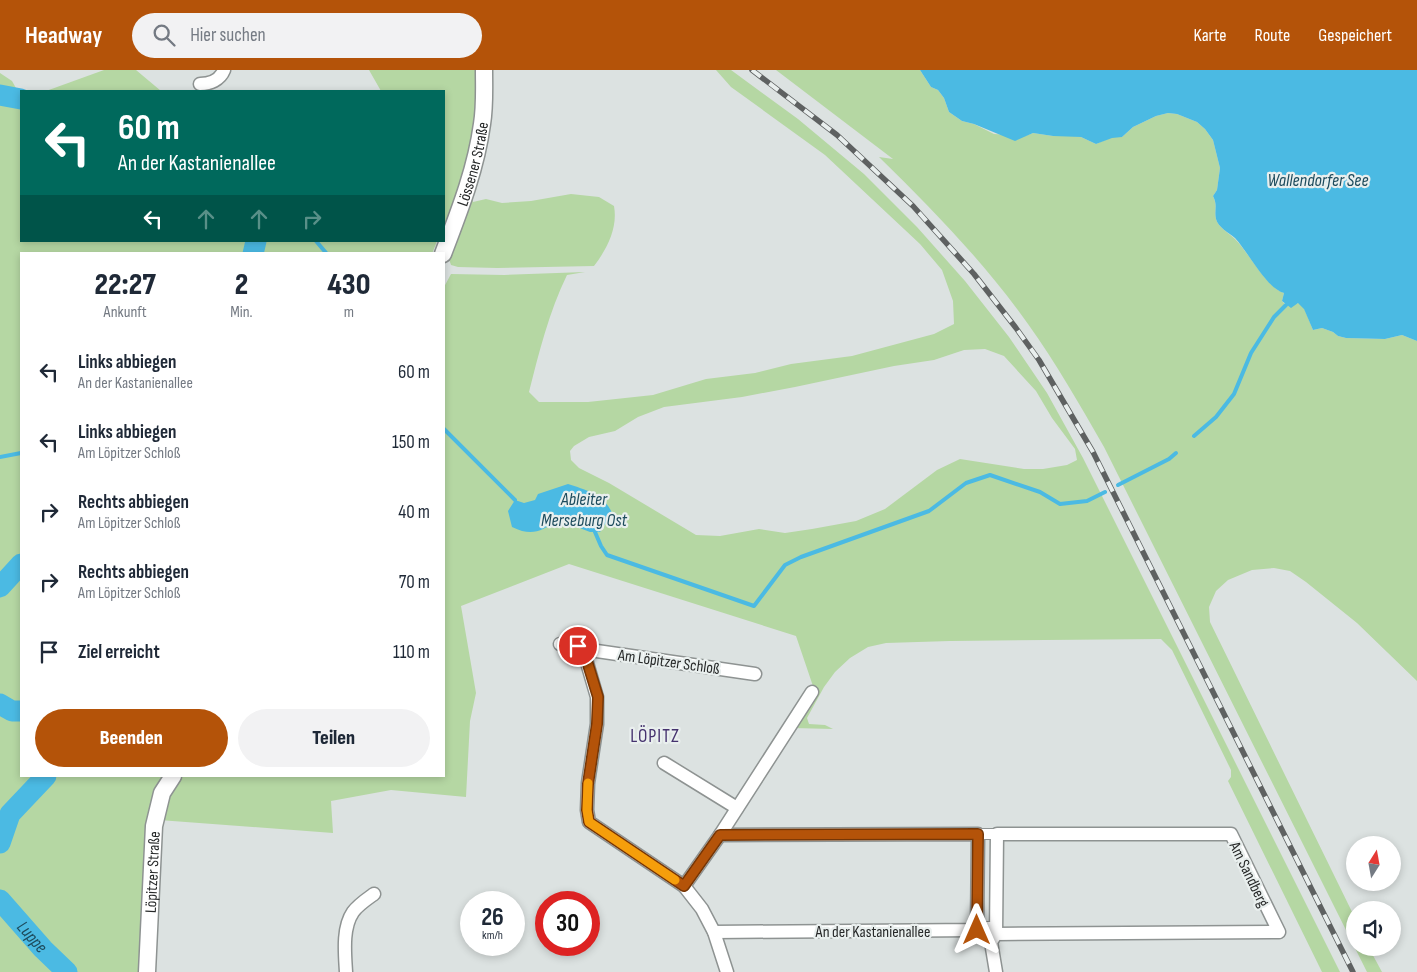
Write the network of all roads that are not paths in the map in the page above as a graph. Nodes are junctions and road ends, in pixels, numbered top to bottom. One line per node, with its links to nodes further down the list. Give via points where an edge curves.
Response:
1 (224, 70): 3 (street, via 209,84)
2 (484, 70): 4 (street, Lössener Straße, via 483,123 476,161)
3 (200, 84)
4 (444, 252)
5 (560, 644): 6 (street, Am Löpitzer Schloß)
6 (583, 648): 7 (street, Am Löpitzer Schloß); 15 (street, via 598,697 588,784 589,822)
7 (755, 674)
8 (812, 692): 11 (street)
9 (664, 763): 11 (street)
10 (173, 777): 20 (street, Löpitzer Straße, via 162,793 154,826)
11 (737, 808): 14 (street)
12 (978, 834): 13 (street); 14 (street); 17 (street)
13 (997, 834): 18 (street); 18 (street, Am Sandberg, via 1231,834 1279,932)
14 (720, 835): 15 (street)
15 (684, 886): 19 (street, via 702,908)
16 (374, 894): 21 (street, via 353,911 348,922)
17 (977, 927): 18 (street); 19 (street, An der Kastanienallee, via 977,930)
18 (996, 931): 23 (street, via 991,942)
19 (714, 932): 22 (street)
20 (147, 972)
21 (346, 972)
22 (727, 972)
23 (996, 972)

